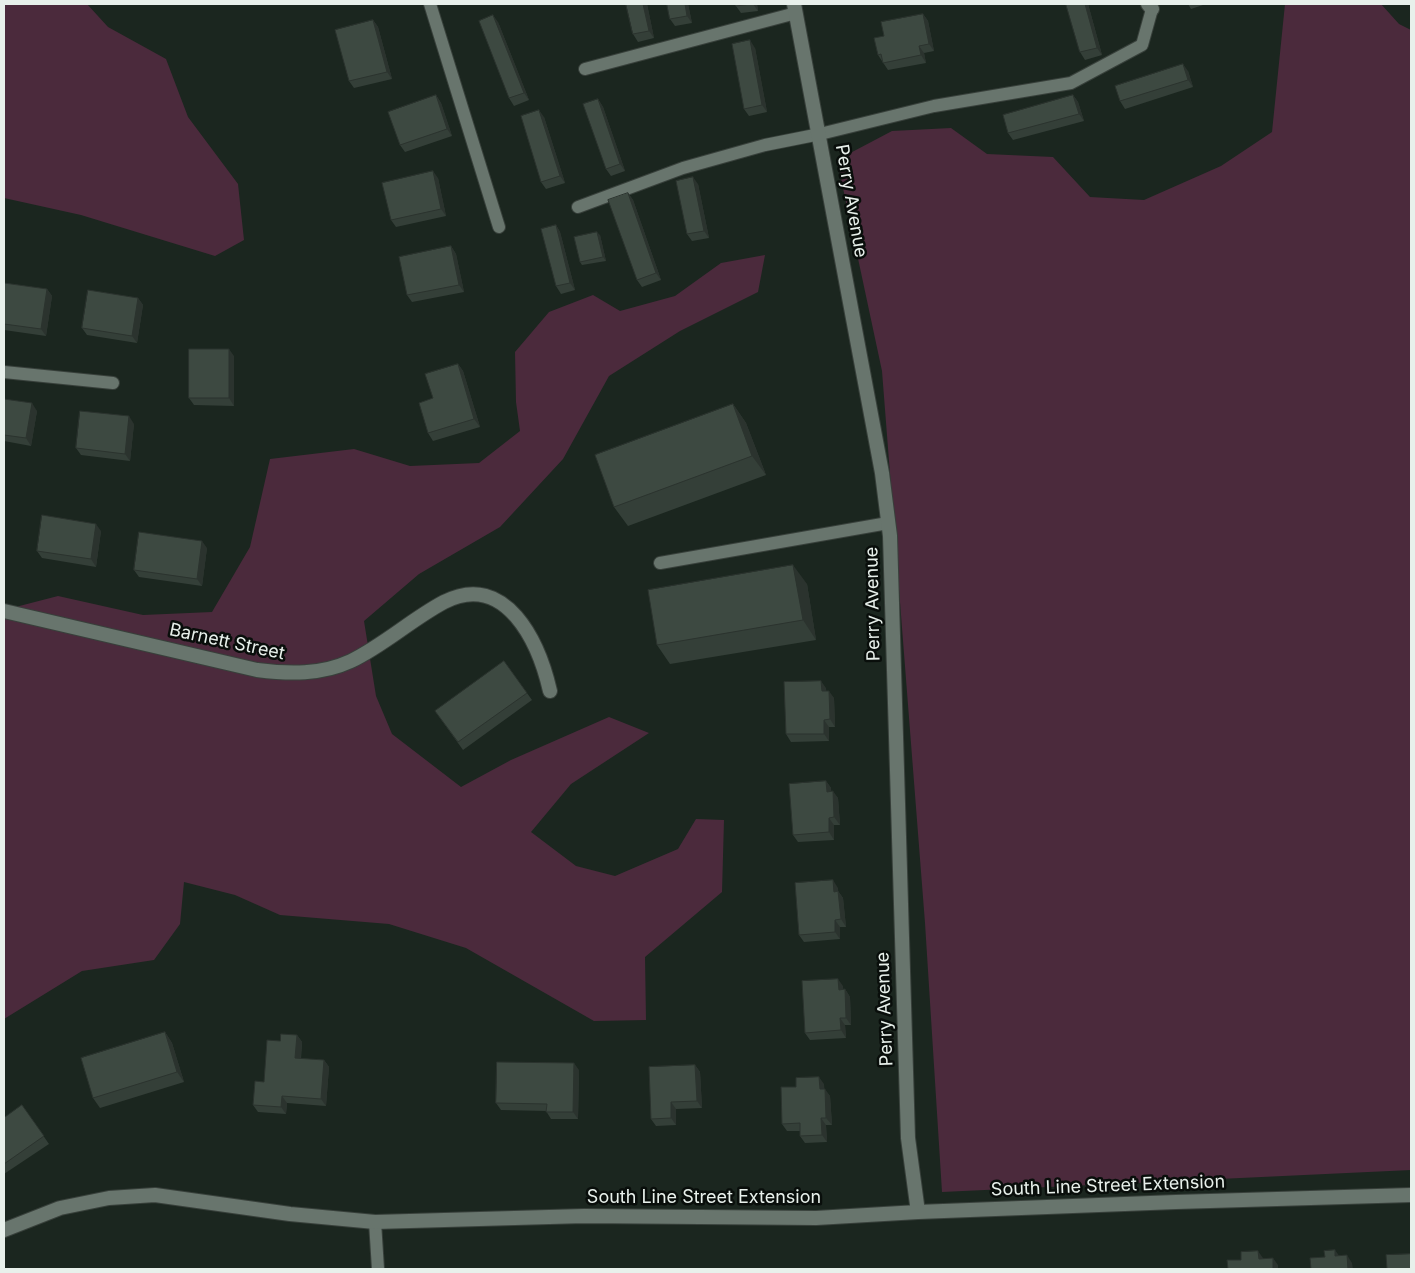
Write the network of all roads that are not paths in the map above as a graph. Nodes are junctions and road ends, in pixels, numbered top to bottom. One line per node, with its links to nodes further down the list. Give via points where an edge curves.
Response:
1 (430, 4): 7 (lane)
2 (1150, 6): 5 (lane, via 1142,45 1071,83 934,106)
3 (795, 8): 4 (lane); 5 (street, Perry Avenue)
4 (585, 69)
5 (820, 134): 6 (lane, via 764,145 683,168); 10 (street, Perry Avenue, via 882,472)
6 (578, 207)
7 (499, 227)
8 (4, 372): 9 (lane)
9 (113, 383)
10 (888, 523): 11 (lane); 15 (street, Perry Avenue, via 908,1138)
11 (660, 563)
12 (4, 611): 13 (street, Barnett Street, via 258,670 288,674 319,671 349,662 444,602 460,596 478,595 495,599 510,609 523,625 544,663)
13 (550, 691)
14 (1411, 1195): 15 (street, South Line Street Extension)
15 (918, 1212): 16 (street, South Line Street Extension, via 816,1218 584,1216)
16 (375, 1222): 17 (street, South Line Street Extension, via 154,1195 109,1198 60,1208); 18 (lane)
17 (4, 1230)
18 (378, 1269)

